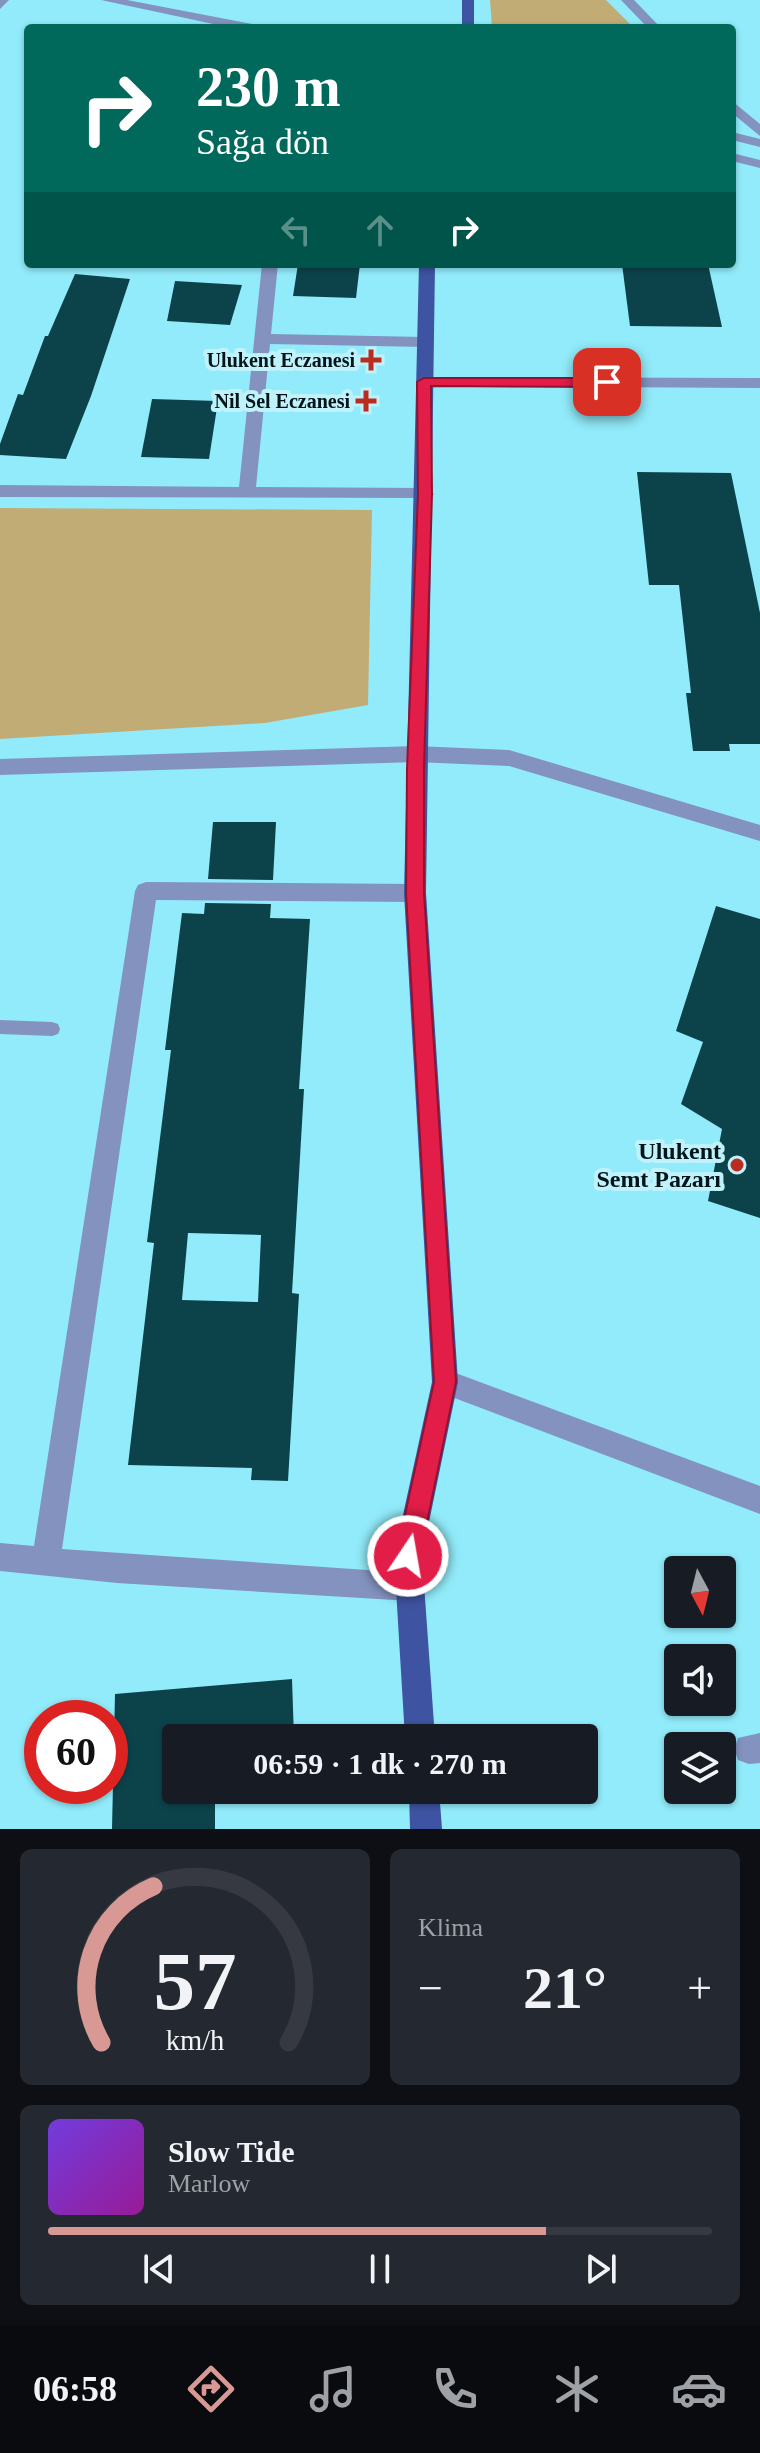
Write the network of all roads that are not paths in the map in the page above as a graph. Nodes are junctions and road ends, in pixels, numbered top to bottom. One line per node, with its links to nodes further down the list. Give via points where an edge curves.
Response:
1 (3, 0): 6 (street)
2 (107, 0): 5 (street)
3 (468, 0): 8 (main road)
4 (627, 0): 9 (street)
5 (141, 2): 7 (street)
6 (0, 5)
7 (235, 24)
8 (468, 24)
9 (651, 24)
10 (736, 109): 11 (street)
11 (760, 132)
12 (736, 137): 13 (street)
13 (760, 143)
14 (736, 158): 15 (street)
15 (760, 164)
16 (270, 268): 18 (street)
17 (427, 268): 19 (main road)
18 (262, 339): 19 (street); 23 (street)
19 (425, 342): 20 (main road)
20 (424, 382): 21 (street); 24 (main road)
21 (760, 383)
22 (0, 491): 23 (street)
23 (247, 491): 24 (street)
24 (425, 494): 25 (main road)
25 (416, 754): 26 (street); 27 (street, via 509,758); 28 (main road)
26 (0, 767)
27 (760, 833)
28 (415, 893): 31 (main road); 34 (street, via 146,891)
29 (0, 1027): 30 (lane)
30 (52, 1029)
31 (445, 1382): 32 (street); 35 (main road, via 408,1556)
32 (760, 1500)
33 (0, 1557): 34 (street)
34 (46, 1562): 35 (street)
35 (411, 1587): 36 (main road)
36 (419, 1724)
37 (425, 1804): 38 (main road)
38 (426, 1829)

